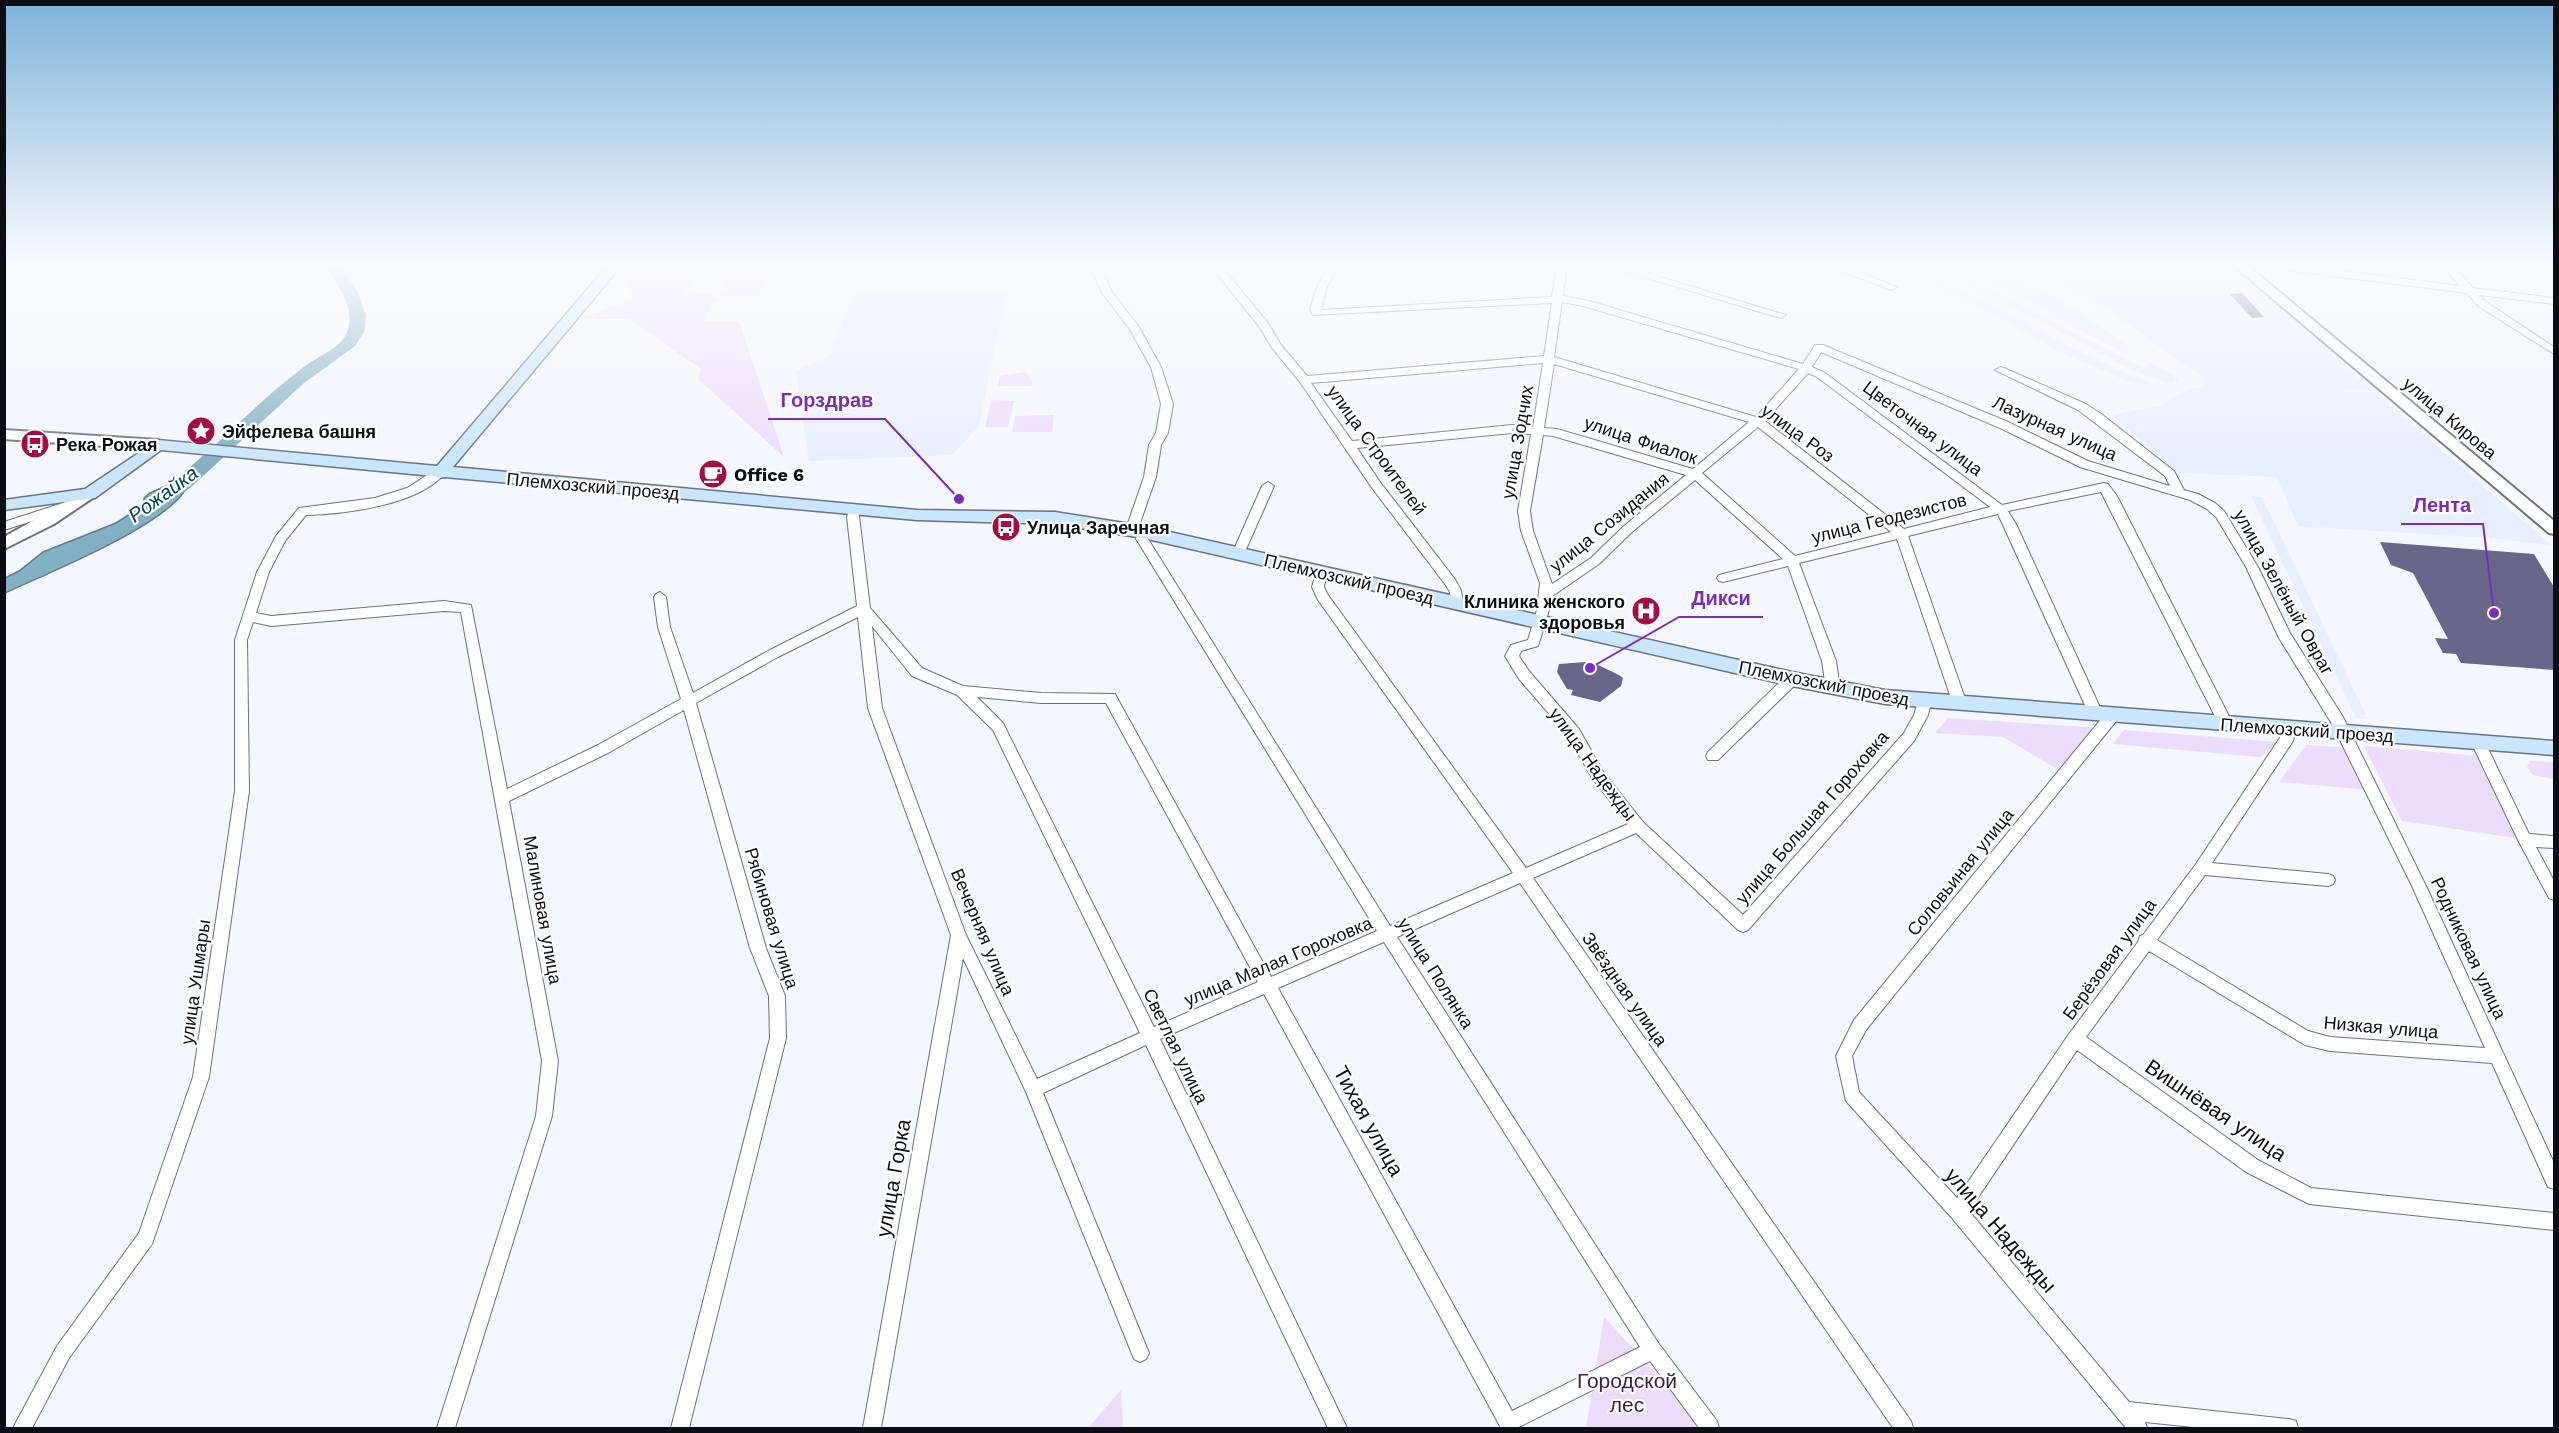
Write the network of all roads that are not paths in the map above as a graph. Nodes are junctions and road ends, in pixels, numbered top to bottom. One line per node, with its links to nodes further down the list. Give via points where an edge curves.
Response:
1 (558, 332): 19 (main road)
2 (1137, 332): 30 (street, via 1156,367 1167,404)
3 (1268, 332): 13 (street, улица Строителей)
4 (1553, 332): 10 (street, улица Зодчих)
5 (1683, 332): 11 (street, Цветочная улица)
6 (2319, 332): 29 (street, улица Кирова)
7 (2524, 332): 9 (street)
8 (1819, 347): 11 (street, улица Созидания); 23 (street, Лазурная улица, via 2004,425 2084,464)
9 (2554, 351)
10 (1549, 359): 13 (street, улица Роз); 14 (street, улица Роз); 15 (street, улица Зодчих)
11 (1806, 368): 14 (street, улица Созидания); 26 (street, Цветочная улица, via 1826,378)
12 (2000, 370): 23 (street, via 2096,416 2170,474)
13 (1304, 380): 18 (street, улица Строителей)
14 (1758, 421): 20 (street, улица Созидания); 31 (street, улица Роз)
15 (1538, 429): 18 (street, улица Фиалок); 20 (street, улица Фиалок); 37 (street, улица Зодчих, via 1524,514 1544,574)
16 (4, 434): 17 (street)
17 (158, 445): 19 (main road, Племхозский проезд); 24 (main road)
18 (1350, 445): 39 (street, улица Строителей, via 1450,581 1456,592)
19 (439, 472): 27 (main road, Племхозский проезд); 41 (street, улица Ушмары, via 423,484 384,498 344,508 303,512 280,539)
20 (1696, 474): 34 (street, улица Фиалок); 37 (street, улица Созидания, via 1595,561)
21 (1269, 486): 33 (street)
22 (2099, 486): 26 (street, улица Геодезистов); 50 (street, Лазурная улица, via 2111,496)
23 (2179, 492): 52 (street, улица Зелёный Овраг, via 2211,506 2231,529 2284,635)
24 (83, 499): 25 (main road, via 66,495); 28 (street); 32 (street)
25 (4, 505)
26 (2000, 509): 31 (street, улица Геодезистов); 49 (street, Цветочная улица)
27 (854, 510): 30 (main road, Племхозский проезд, via 933,516 1046,517); 40 (street, Вечерняя улица)
28 (4, 526)
29 (2554, 529)
30 (1137, 531): 33 (main road, Племхозский проезд); 66 (street, улица Полянка)
31 (1901, 533): 34 (street, улица Геодезистов); 48 (street)
32 (4, 544)
33 (1238, 554): 35 (main road, Племхозский проезд)
34 (1792, 560): 36 (street, улица Геодезистов); 44 (street, улица Фиалок, via 1829,661)
35 (1321, 573): 39 (main road, Племхозский проезд); 61 (street, Звёздная улица, via 1318,586 1322,597)
36 (1723, 578)
37 (1545, 595): 42 (street, улица Зодчих)
38 (660, 597): 46 (street, Рябиновая улица, via 664,627)
39 (1456, 604): 42 (main road, Племхозский проезд)
40 (863, 609): 45 (street, via 917,672); 46 (street); 65 (street, Вечерняя улица, via 875,708)
41 (247, 616): 56 (street, Малиновая улица, via 272,621 444,606 467,608); 80 (street, улица Ушмары, via 241,640 242,791 201,1077 146,1238 63,1352)
42 (1540, 622): 43 (main road, Племхозский проезд); 57 (street, улица Надежды, via 1533,643 1513,650 1513,660 1574,733 1597,774)
43 (1792, 679): 44 (main road, Племхозский проезд); 55 (street)
44 (1833, 688): 47 (main road, Племхозский проезд)
45 (962, 692): 68 (street, Тихая улица, via 1110,698); 69 (street, Светлая улица, via 998,727)
46 (688, 699): 56 (street, via 603,749); 82 (street, Рябиновая улица, via 758,948 777,996 778,1038)
47 (1924, 702): 48 (main road, Племхозский проезд); 64 (street, улица Большая Гороховка, via 1909,737)
48 (1960, 704): 49 (main road, Племхозский проезд)
49 (2104, 715): 50 (main road, Племхозский проезд); 71 (street, Соловьиная улица, via 1860,1025)
50 (2226, 724): 51 (main road, Племхозский проезд)
51 (2289, 728): 52 (main road, Племхозский проезд); 60 (street, Берёзовая улица, via 2288,737)
52 (2344, 733): 53 (main road, Племхозский проезд); 72 (street, Родниковая улица)
53 (2478, 742): 54 (main road, Племхозский проезд); 58 (street)
54 (2554, 748)
55 (1713, 756)
56 (503, 798): 81 (street, Малиновая улица, via 550,1061 544,1116)
57 (1638, 826): 61 (street, улица Малая Гороховка); 64 (street, улица Надежды)
58 (2525, 840): 59 (street); 63 (street)
59 (2554, 842)
60 (2201, 868): 62 (street); 67 (street, Берёзовая улица)
61 (1523, 875): 66 (street, улица Малая Гороховка); 86 (street, Звёздная улица)
62 (2328, 880)
63 (2554, 894)
64 (1743, 925)
65 (959, 935): 73 (street, Вечерняя улица); 83 (street, улица Горка)
66 (1388, 935): 68 (street, улица Малая Гороховка); 77 (street, улица Полянка)
67 (2145, 941): 70 (street, Берёзовая улица); 72 (street, Низкая улица, via 2304,1038 2330,1044)
68 (1270, 986): 69 (street, улица Малая Гороховка); 77 (street, Тихая улица, via 1508,1423)
69 (1150, 1036): 73 (street, улица Малая Гороховка); 84 (street, Светлая улица)
70 (2075, 1039): 75 (street, Берёзовая улица); 76 (street, Вишнёвая улица, via 2252,1166 2309,1196)
71 (1844, 1056): 75 (street, улица Надежды, via 1852,1096)
72 (2497, 1056): 74 (street, Родниковая улица)
73 (1033, 1089): 78 (street, Вечерняя улица)
74 (2554, 1181)
75 (1958, 1212): 79 (street, улица Надежды)
76 (2554, 1222)
77 (1653, 1350): 85 (street, улица Полянка)
78 (1140, 1353)
79 (2126, 1411): 87 (street, улица Надежды); 88 (street)
80 (22, 1428)
81 (446, 1428)
82 (680, 1428)
83 (872, 1428)
84 (1338, 1428)
85 (1710, 1428)
86 (1904, 1428)
87 (2138, 1428)
88 (2289, 1428)

